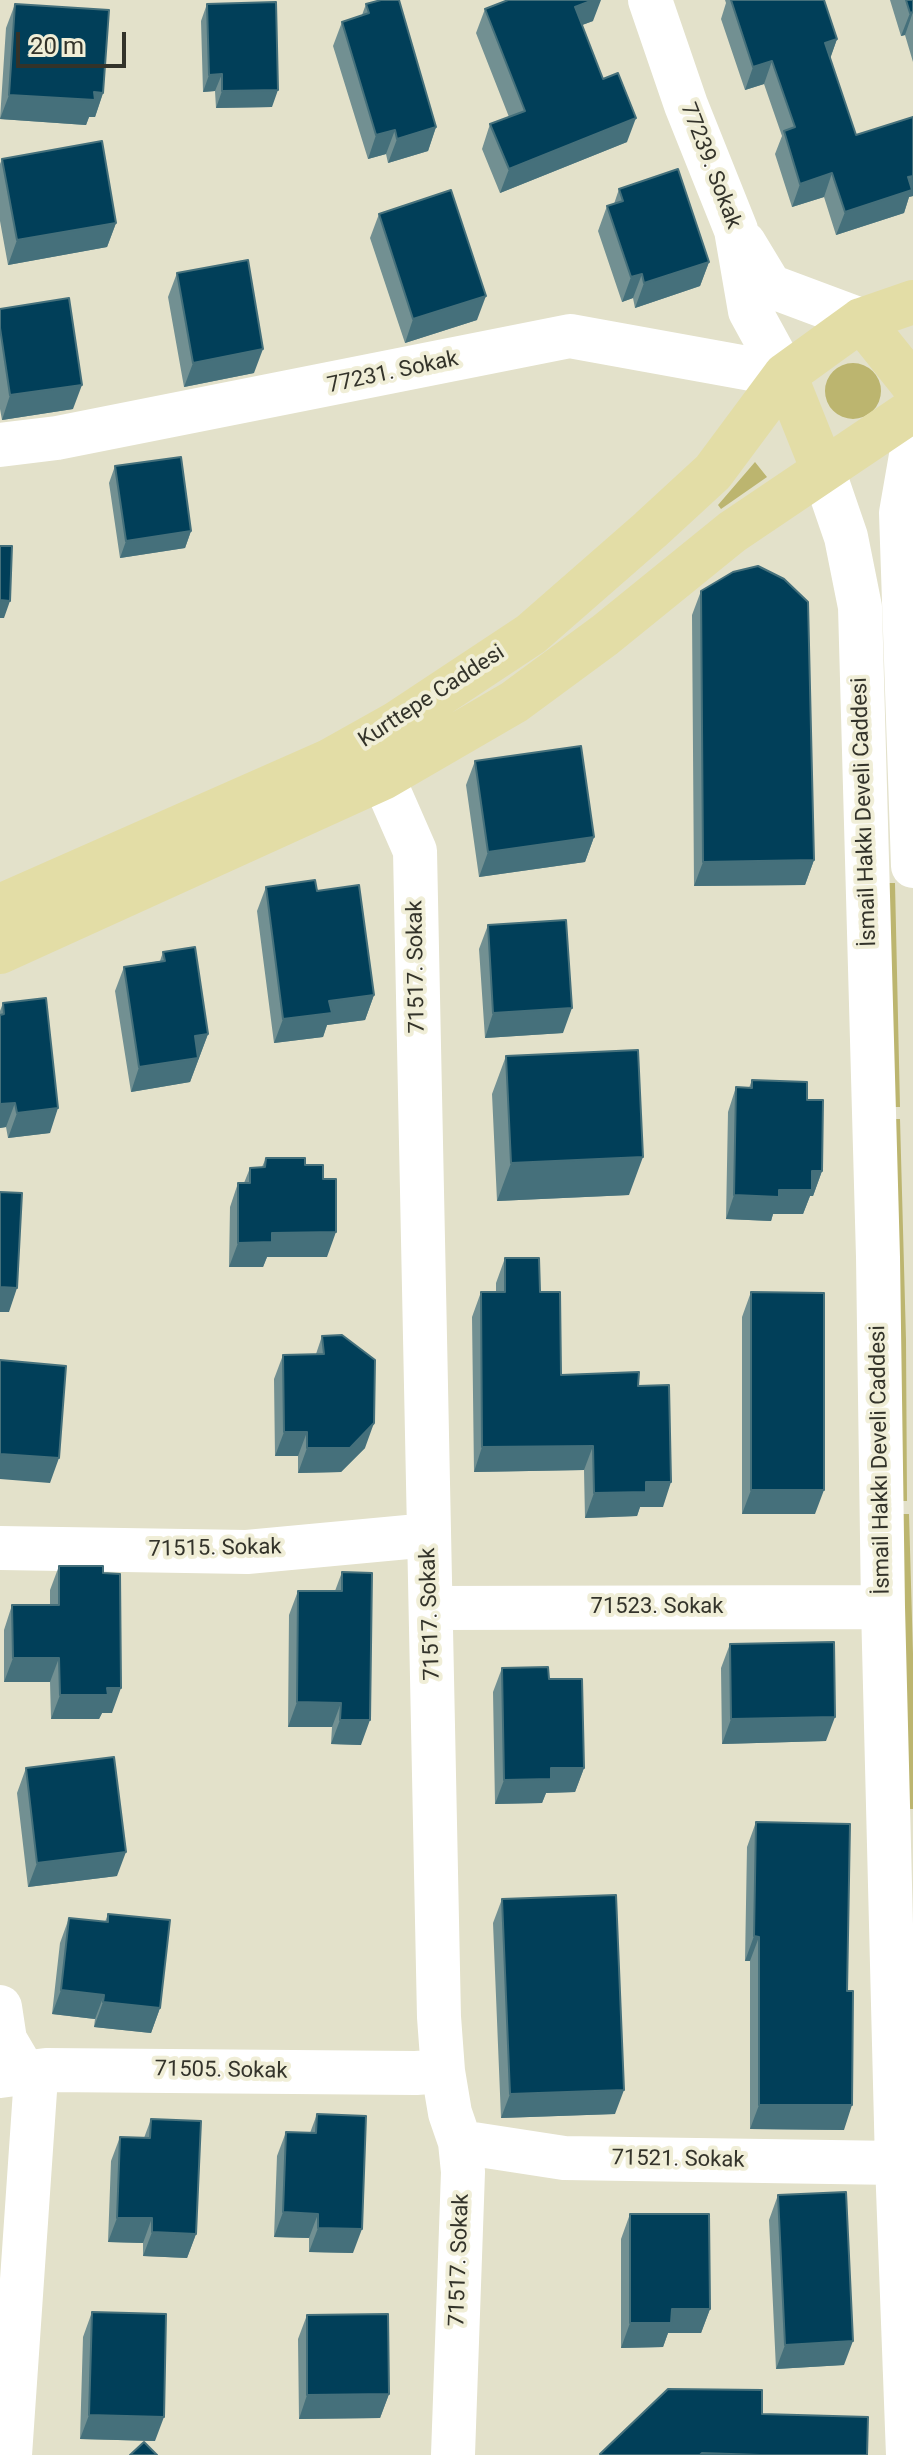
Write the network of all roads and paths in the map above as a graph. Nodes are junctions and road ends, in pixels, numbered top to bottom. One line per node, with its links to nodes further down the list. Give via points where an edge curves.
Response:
1 (650, 0): 2 (street, 77239. Sokak)
2 (736, 230): 4 (street, via 770,286); 5 (street, 77239. Sokak, via 750,311)
3 (913, 302): 4 (main road)
4 (861, 320): 5 (main road, Kurttepe Caddesi); 6 (main road)
5 (785, 375): 9 (street, 77231. Sokak, via 570,336); 10 (main road); 13 (main road, Kurttepe Caddesi, via 713,472 518,642 329,761)
6 (913, 385)
7 (913, 410): 10 (main road, Kurttepe Caddesi)
8 (913, 444): 12 (street, İsmail Hakkı Develi Caddesi, via 901,513)
9 (0, 445)
10 (823, 470): 11 (main road, Kurttepe Caddesi, via 732,532 514,702); 17 (street, İsmail Hakkı Develi Caddesi, via 846,537 860,607)
11 (383, 778): 14 (main road, Kurttepe Caddesi); 15 (street, 71517. Sokak, via 415,851)
12 (913, 866)
13 (0, 906)
14 (0, 952)
15 (429, 1535): 16 (street, 71515. Sokak, via 247,1552); 18 (street, 71517. Sokak)
16 (0, 1548)
17 (883, 1607): 18 (street, 71523. Sokak); 23 (street, İsmail Hakkı Develi Caddesi)
18 (431, 1608): 20 (street, 71517. Sokak)
19 (0, 2007): 21 (street)
20 (443, 2071): 21 (street, 71505. Sokak); 22 (street, 71517. Sokak)
21 (12, 2074): 24 (street, via 35,2091)
22 (460, 2142): 23 (street, 71521. Sokak, via 564,2158); 25 (street, 71517. Sokak)
23 (897, 2163): 26 (street, İsmail Hakkı Develi Caddesi)
24 (10, 2455)
25 (453, 2455)
26 (908, 2455)

